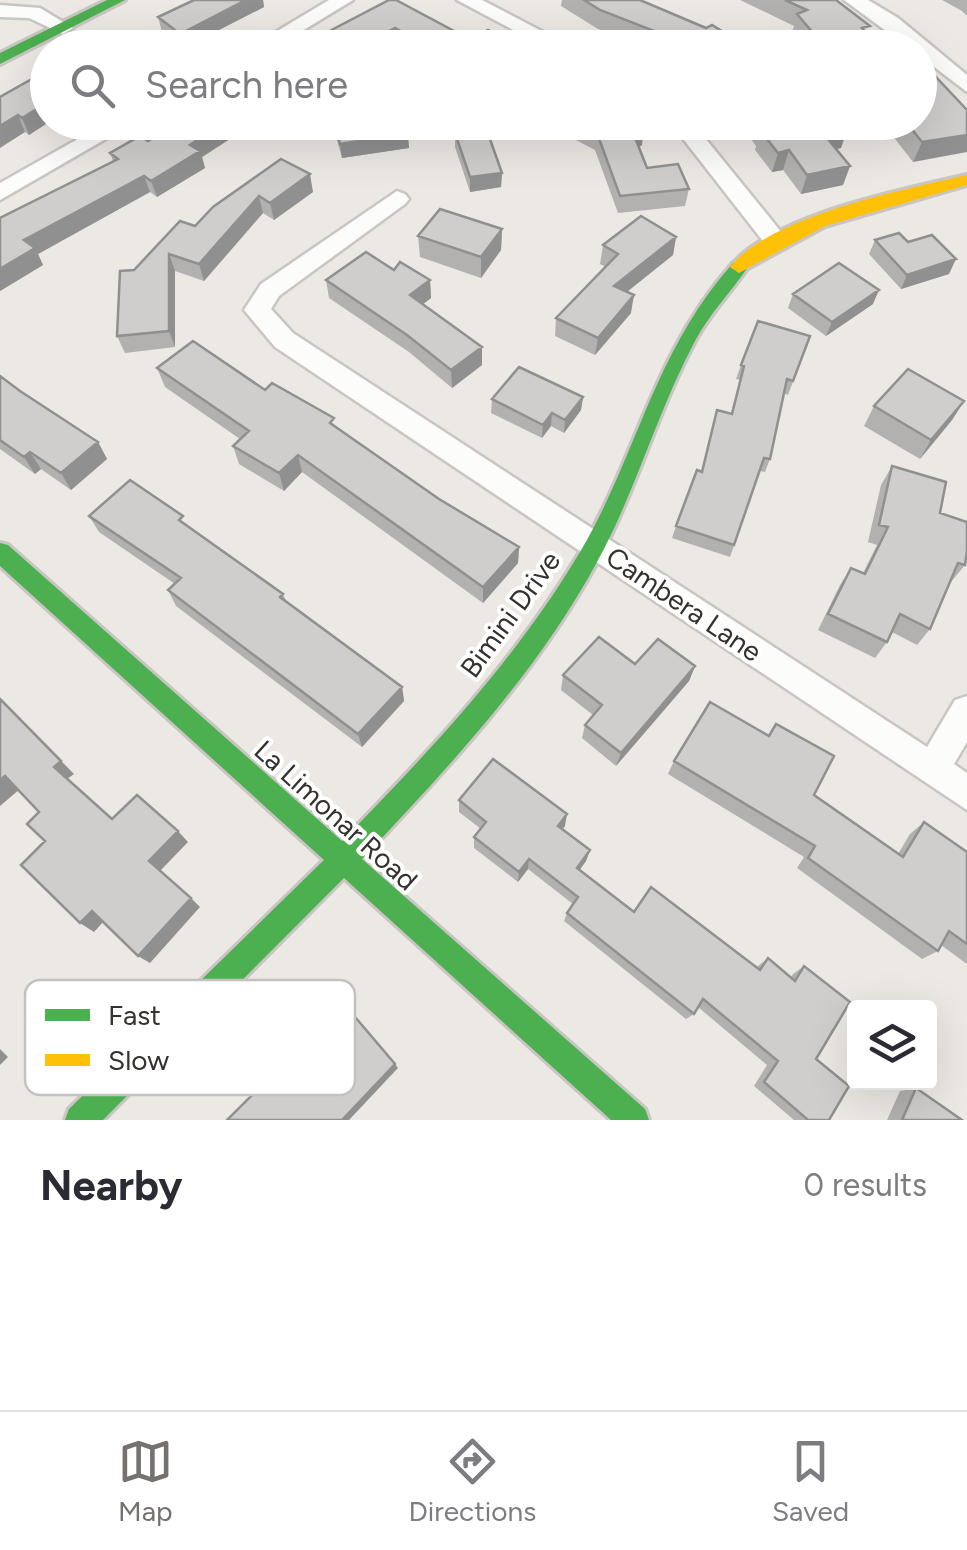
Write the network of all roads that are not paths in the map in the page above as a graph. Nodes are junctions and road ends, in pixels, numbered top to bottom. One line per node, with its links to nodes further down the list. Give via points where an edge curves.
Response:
1 (118, 0): 7 (street)
2 (343, 0): 9 (street)
3 (467, 0): 10 (street)
4 (854, 0): 11 (street)
5 (878, 0): 12 (street)
6 (0, 10): 7 (street, via 34,12)
7 (64, 28): 8 (street)
8 (60, 30)
9 (290, 30)
10 (528, 30)
11 (901, 30)
12 (922, 30)
13 (937, 40): 17 (street)
14 (30, 45): 15 (street)
15 (0, 60)
16 (937, 60): 18 (street)
17 (967, 65)
18 (967, 86)
19 (93, 140): 22 (street)
20 (694, 140): 24 (street)
21 (967, 180): 24 (street, Bimini Drive)
22 (0, 193)
23 (397, 198): 25 (street, Cambera Lane, via 270,290 258,310 284,340)
24 (774, 239): 25 (street, Bimini Drive, via 710,297 689,332)
25 (596, 546): 28 (street, Cambera Lane); 30 (street, Bimini Drive, via 507,674)
26 (0, 552): 30 (street, La Limonar Road)
27 (967, 712): 28 (street)
28 (932, 769): 29 (street, Cambera Lane)
29 (967, 792)
30 (342, 861): 31 (street, Bimini Drive); 34 (street, La Limonar Road)
31 (222, 980)
32 (105, 1095): 33 (street, Bimini Drive)
33 (80, 1120)
34 (634, 1120)

